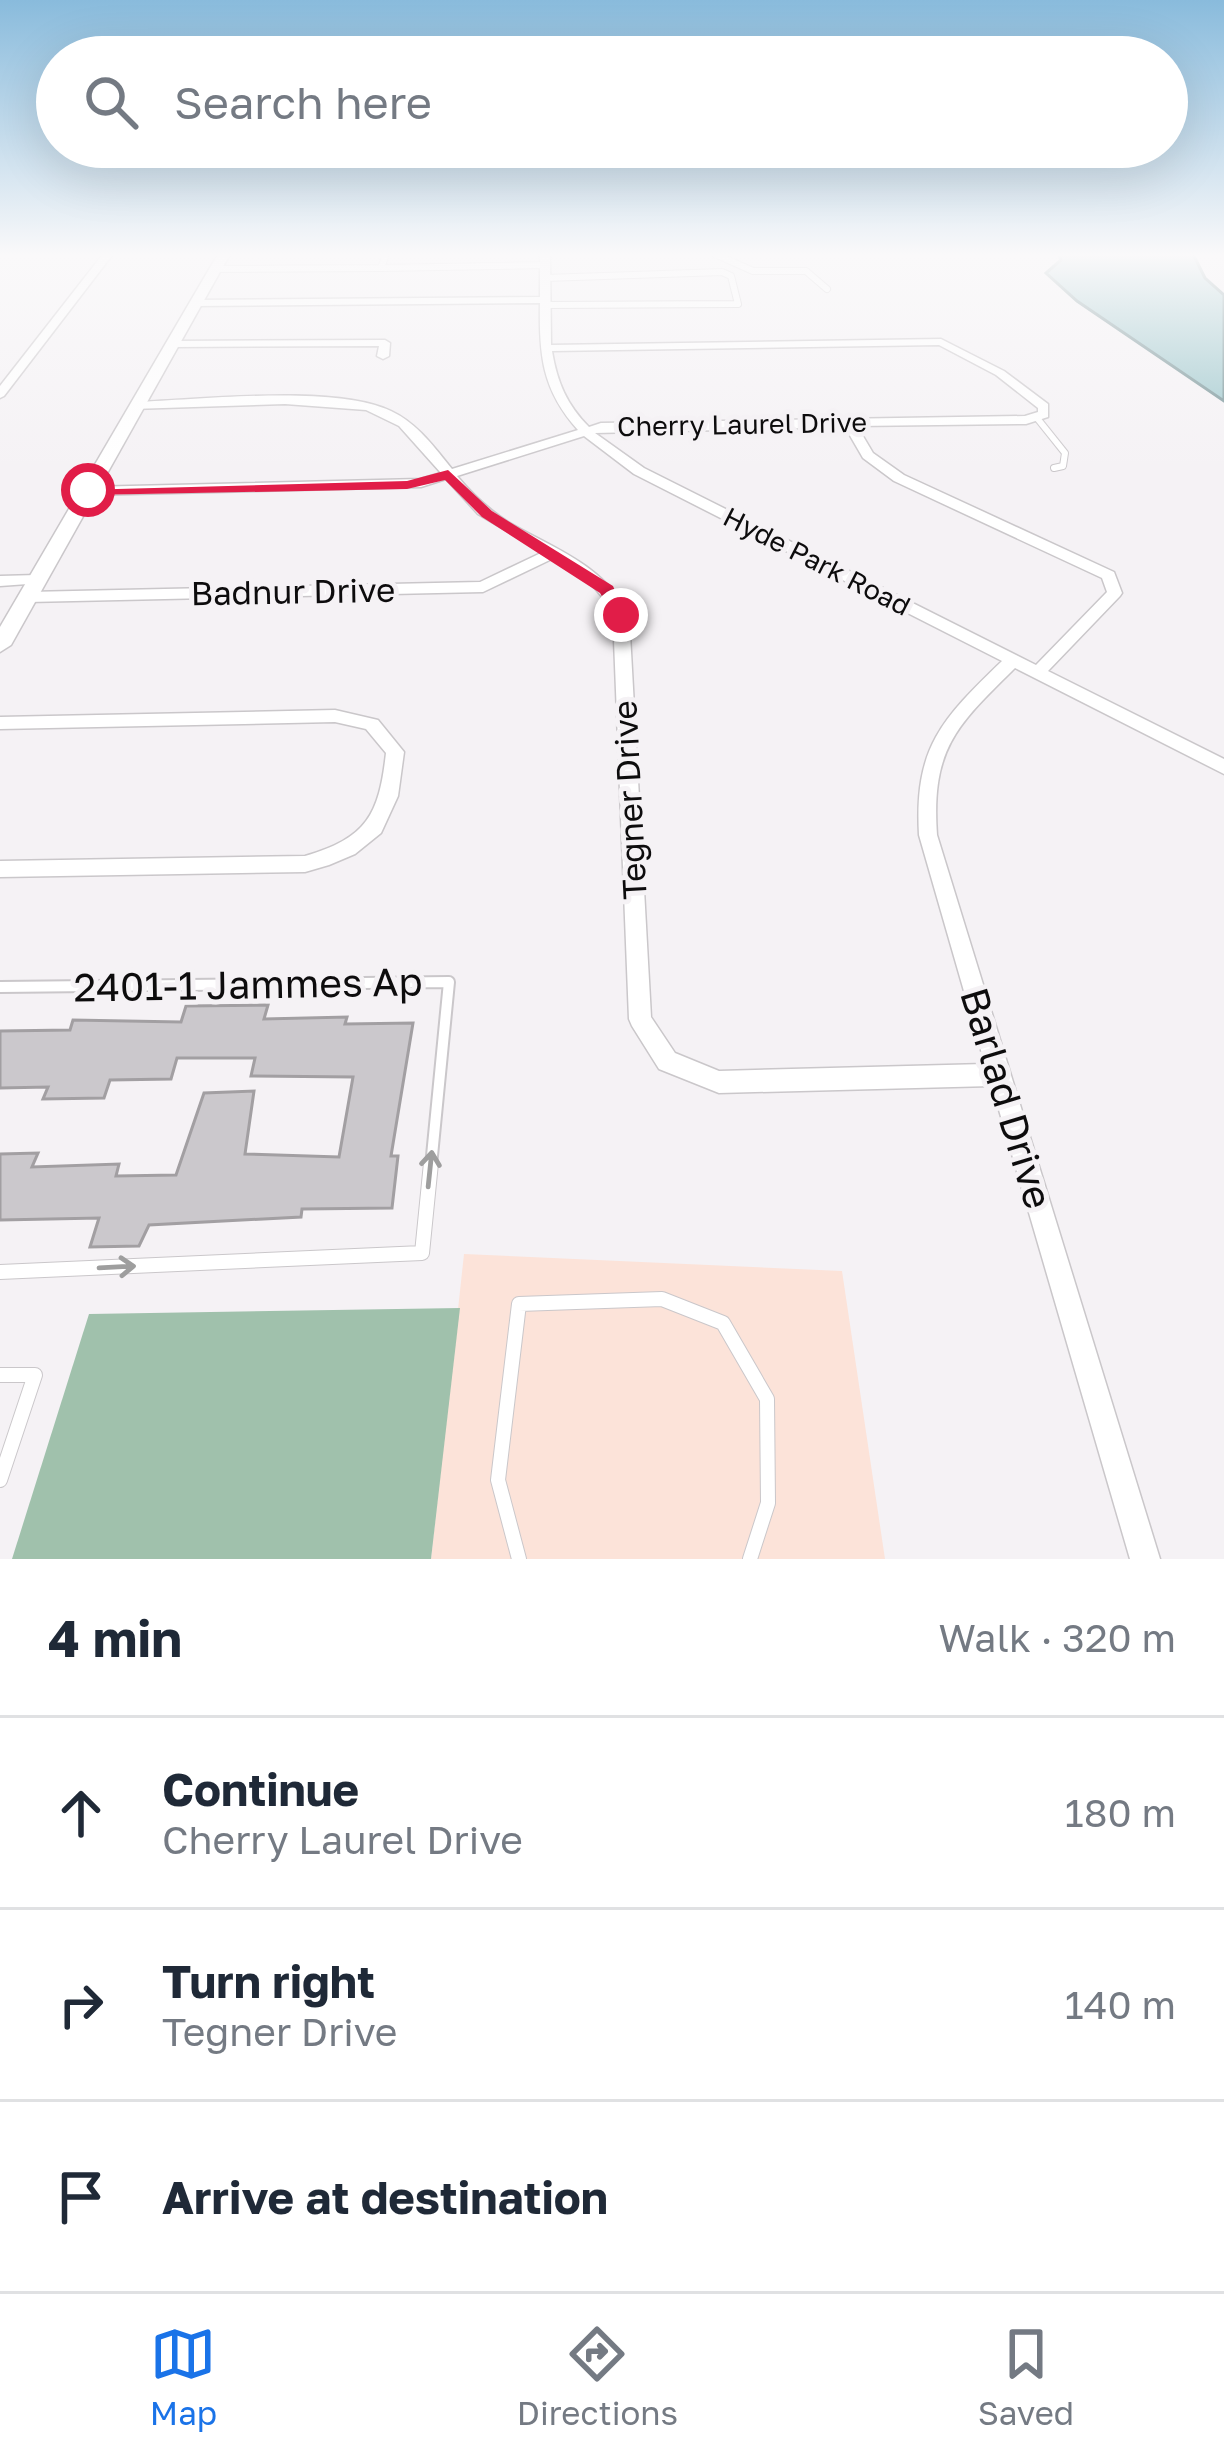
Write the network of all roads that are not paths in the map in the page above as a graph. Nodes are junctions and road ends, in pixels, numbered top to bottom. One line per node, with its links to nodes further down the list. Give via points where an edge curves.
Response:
1 (52, 327): 7 (street)
2 (182, 327): 4 (street)
3 (546, 327): 5 (street, Hyde Park Road)
4 (172, 344): 6 (street, via 385,343); 8 (street)
5 (546, 348): 9 (street, via 941,342 1021,387); 11 (street, Hyde Park Road, via 550,385)
6 (383, 356)
7 (0, 394)
8 (136, 406): 13 (street, Tegner Drive, via 366,406 407,425); 14 (street)
9 (1041, 416): 10 (street, Cherry Laurel Drive); 12 (lane, via 1066,453)
10 (849, 423): 11 (street, Cherry Laurel Drive); 20 (street, via 868,455 899,478 1109,575 1115,593)
11 (584, 432): 13 (street, Cherry Laurel Drive); 19 (street, Hyde Park Road, via 639,471)
12 (1054, 468)
13 (448, 475): 14 (street, Cherry Laurel Drive, via 407,485); 15 (street, Tegner Drive, via 487,514)
14 (88, 490): 17 (street)
15 (551, 554): 17 (street, Badnur Drive, via 483,587); 25 (street, Tegner Drive, via 607,590 621,615 640,1019 650,1042 667,1061 718,1082)
16 (0, 580): 17 (street, Badnur Drive)
17 (32, 588): 18 (street)
18 (0, 645)
19 (1012, 660): 20 (street, Hyde Park Road); 25 (street, Barlad Drive, via 944,731 924,806)
20 (1037, 673): 22 (street, Hyde Park Road)
21 (0, 723): 23 (street, via 356,718 388,737 395,752 380,825 337,856 305,864)
22 (1224, 767)
23 (0, 869)
24 (0, 987): 26 (lane, 2401-1 Jammes Ap, one-way to 24, via 422,1253 449,982)
25 (1000, 1075): 31 (street, Barlad Drive)
26 (0, 1272)
27 (0, 1376): 28 (lane, via 35,1376)
28 (0, 1480)
29 (520, 1559): 30 (lane, via 498,1480 518,1304 662,1299 723,1323 767,1399 768,1504)
30 (749, 1559)
31 (1145, 1559)

